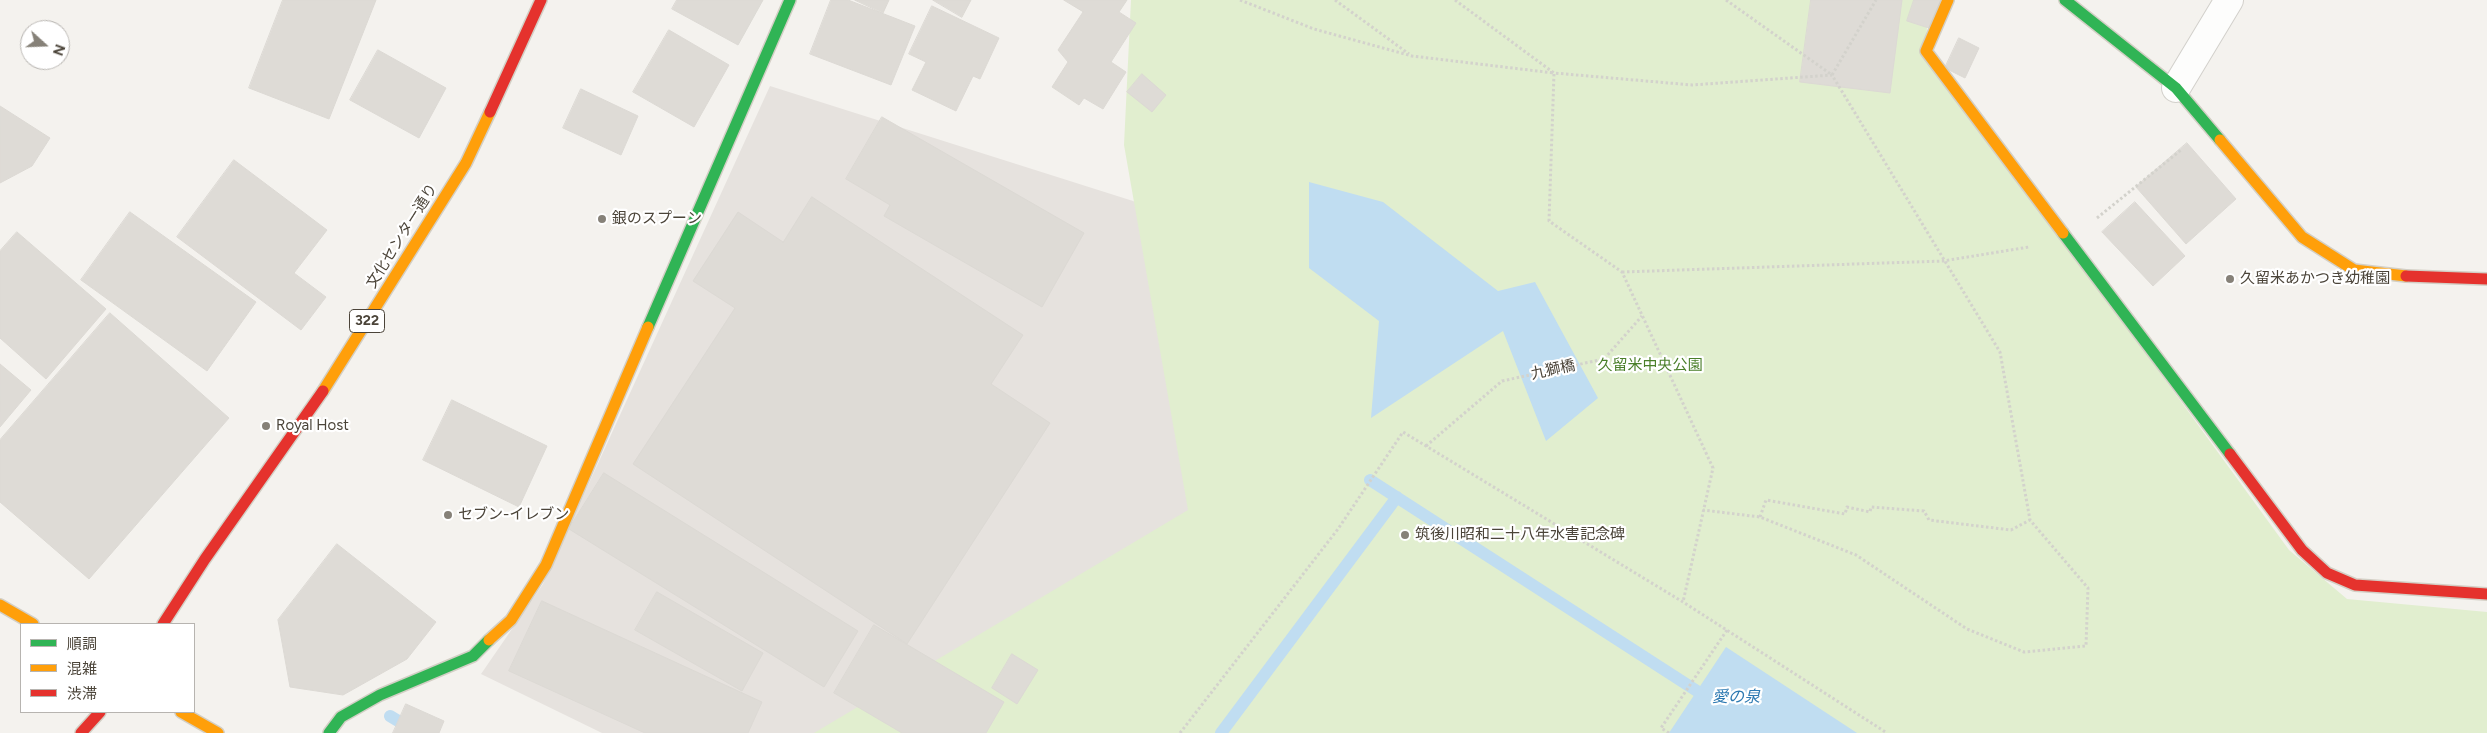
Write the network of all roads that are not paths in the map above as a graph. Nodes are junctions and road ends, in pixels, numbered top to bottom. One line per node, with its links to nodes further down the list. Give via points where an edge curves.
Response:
1 (541, 0): 12 (main road, 文化センター通り / 322, via 466,162 309,413)
2 (790, 0): 17 (main road, via 546,565 510,620 473,656 380,695 341,717)
3 (1948, 0): 9 (main road, via 1926,50 2302,550 2327,573 2356,585)
4 (2229, 0): 6 (street)
5 (2068, 1): 6 (main road)
6 (2176, 88): 7 (main road, via 2302,237 2354,270 2403,276)
7 (2487, 279)
8 (2487, 586): 9 (street)
9 (2487, 594)
10 (0, 605): 11 (main road)
11 (31, 623)
12 (164, 623)
13 (99, 713): 15 (main road)
14 (183, 713): 16 (main road)
15 (81, 733)
16 (218, 733)
17 (329, 733)

